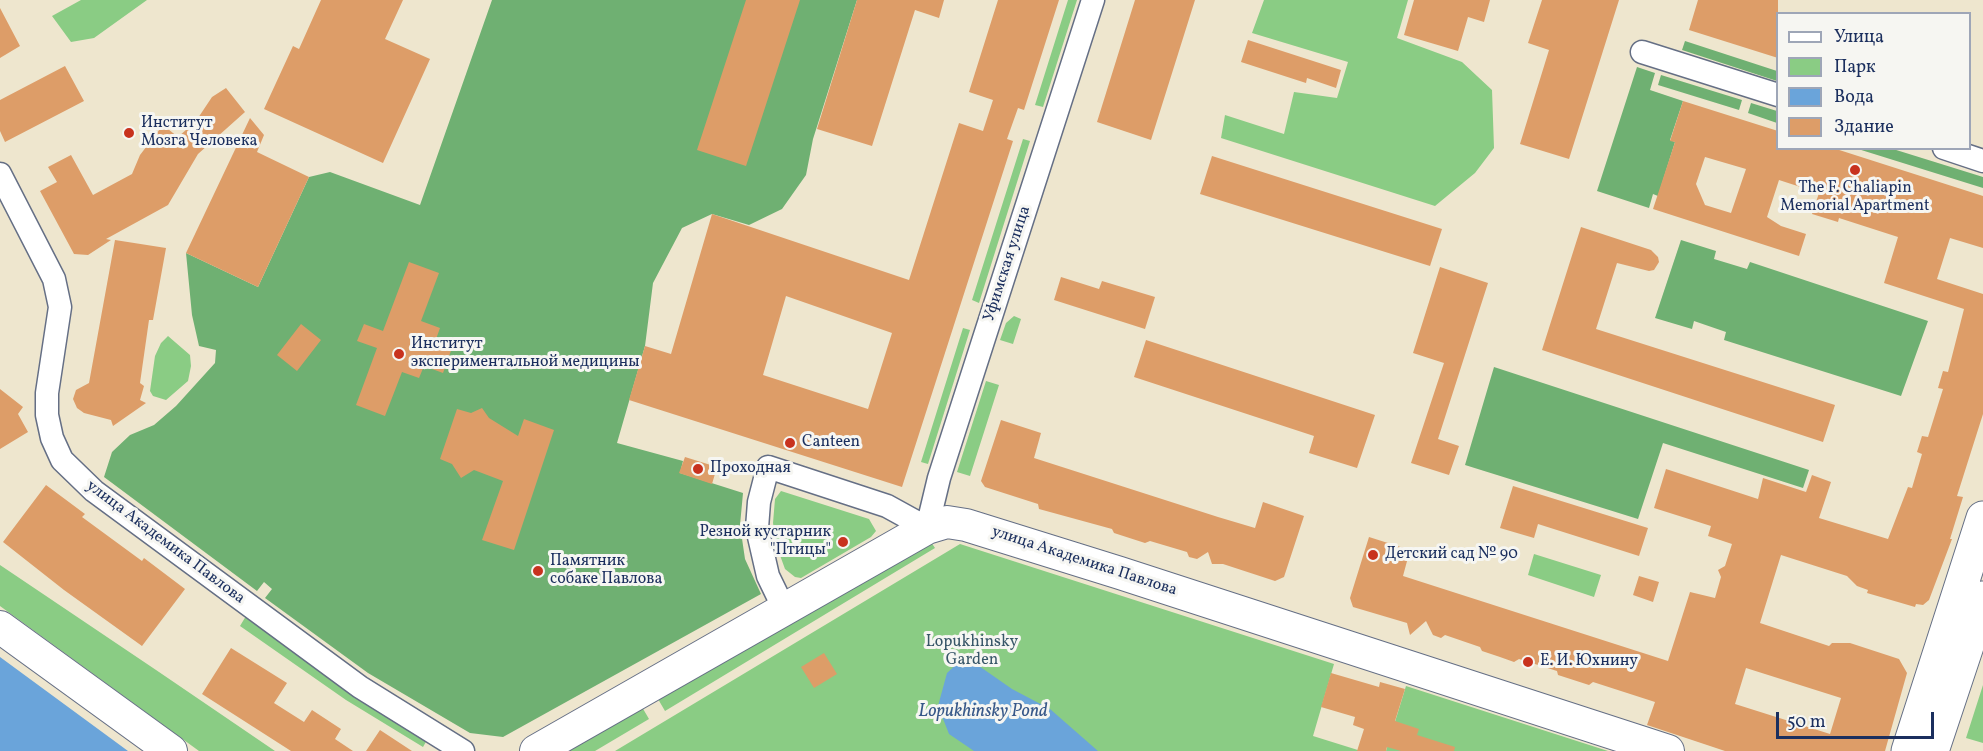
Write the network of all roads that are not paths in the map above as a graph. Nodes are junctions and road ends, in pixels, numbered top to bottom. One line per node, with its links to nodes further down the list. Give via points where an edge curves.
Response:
1 (1093, 0): 8 (street, Уфимская улица, via 939,478)
2 (1642, 52): 3 (street)
3 (1776, 94)
4 (1950, 150): 5 (street)
5 (1983, 161)
6 (0, 174): 13 (street, улица Академика Павлова, via 54,279 60,307 47,415 62,460 94,491 360,687)
7 (1983, 518): 16 (main road)
8 (927, 528): 10 (street, улица Академика Павлова); 10 (street, via 887,506 768,467 757,528 768,576); 15 (street, улица Академика Павлова, via 947,522 966,525)
9 (1983, 598): 17 (main road)
10 (785, 611): 14 (street, улица Академика Павлова)
11 (0, 627): 12 (street)
12 (171, 751)
13 (463, 751)
14 (536, 751)
15 (1668, 751)
16 (1908, 751)
17 (1932, 751)

